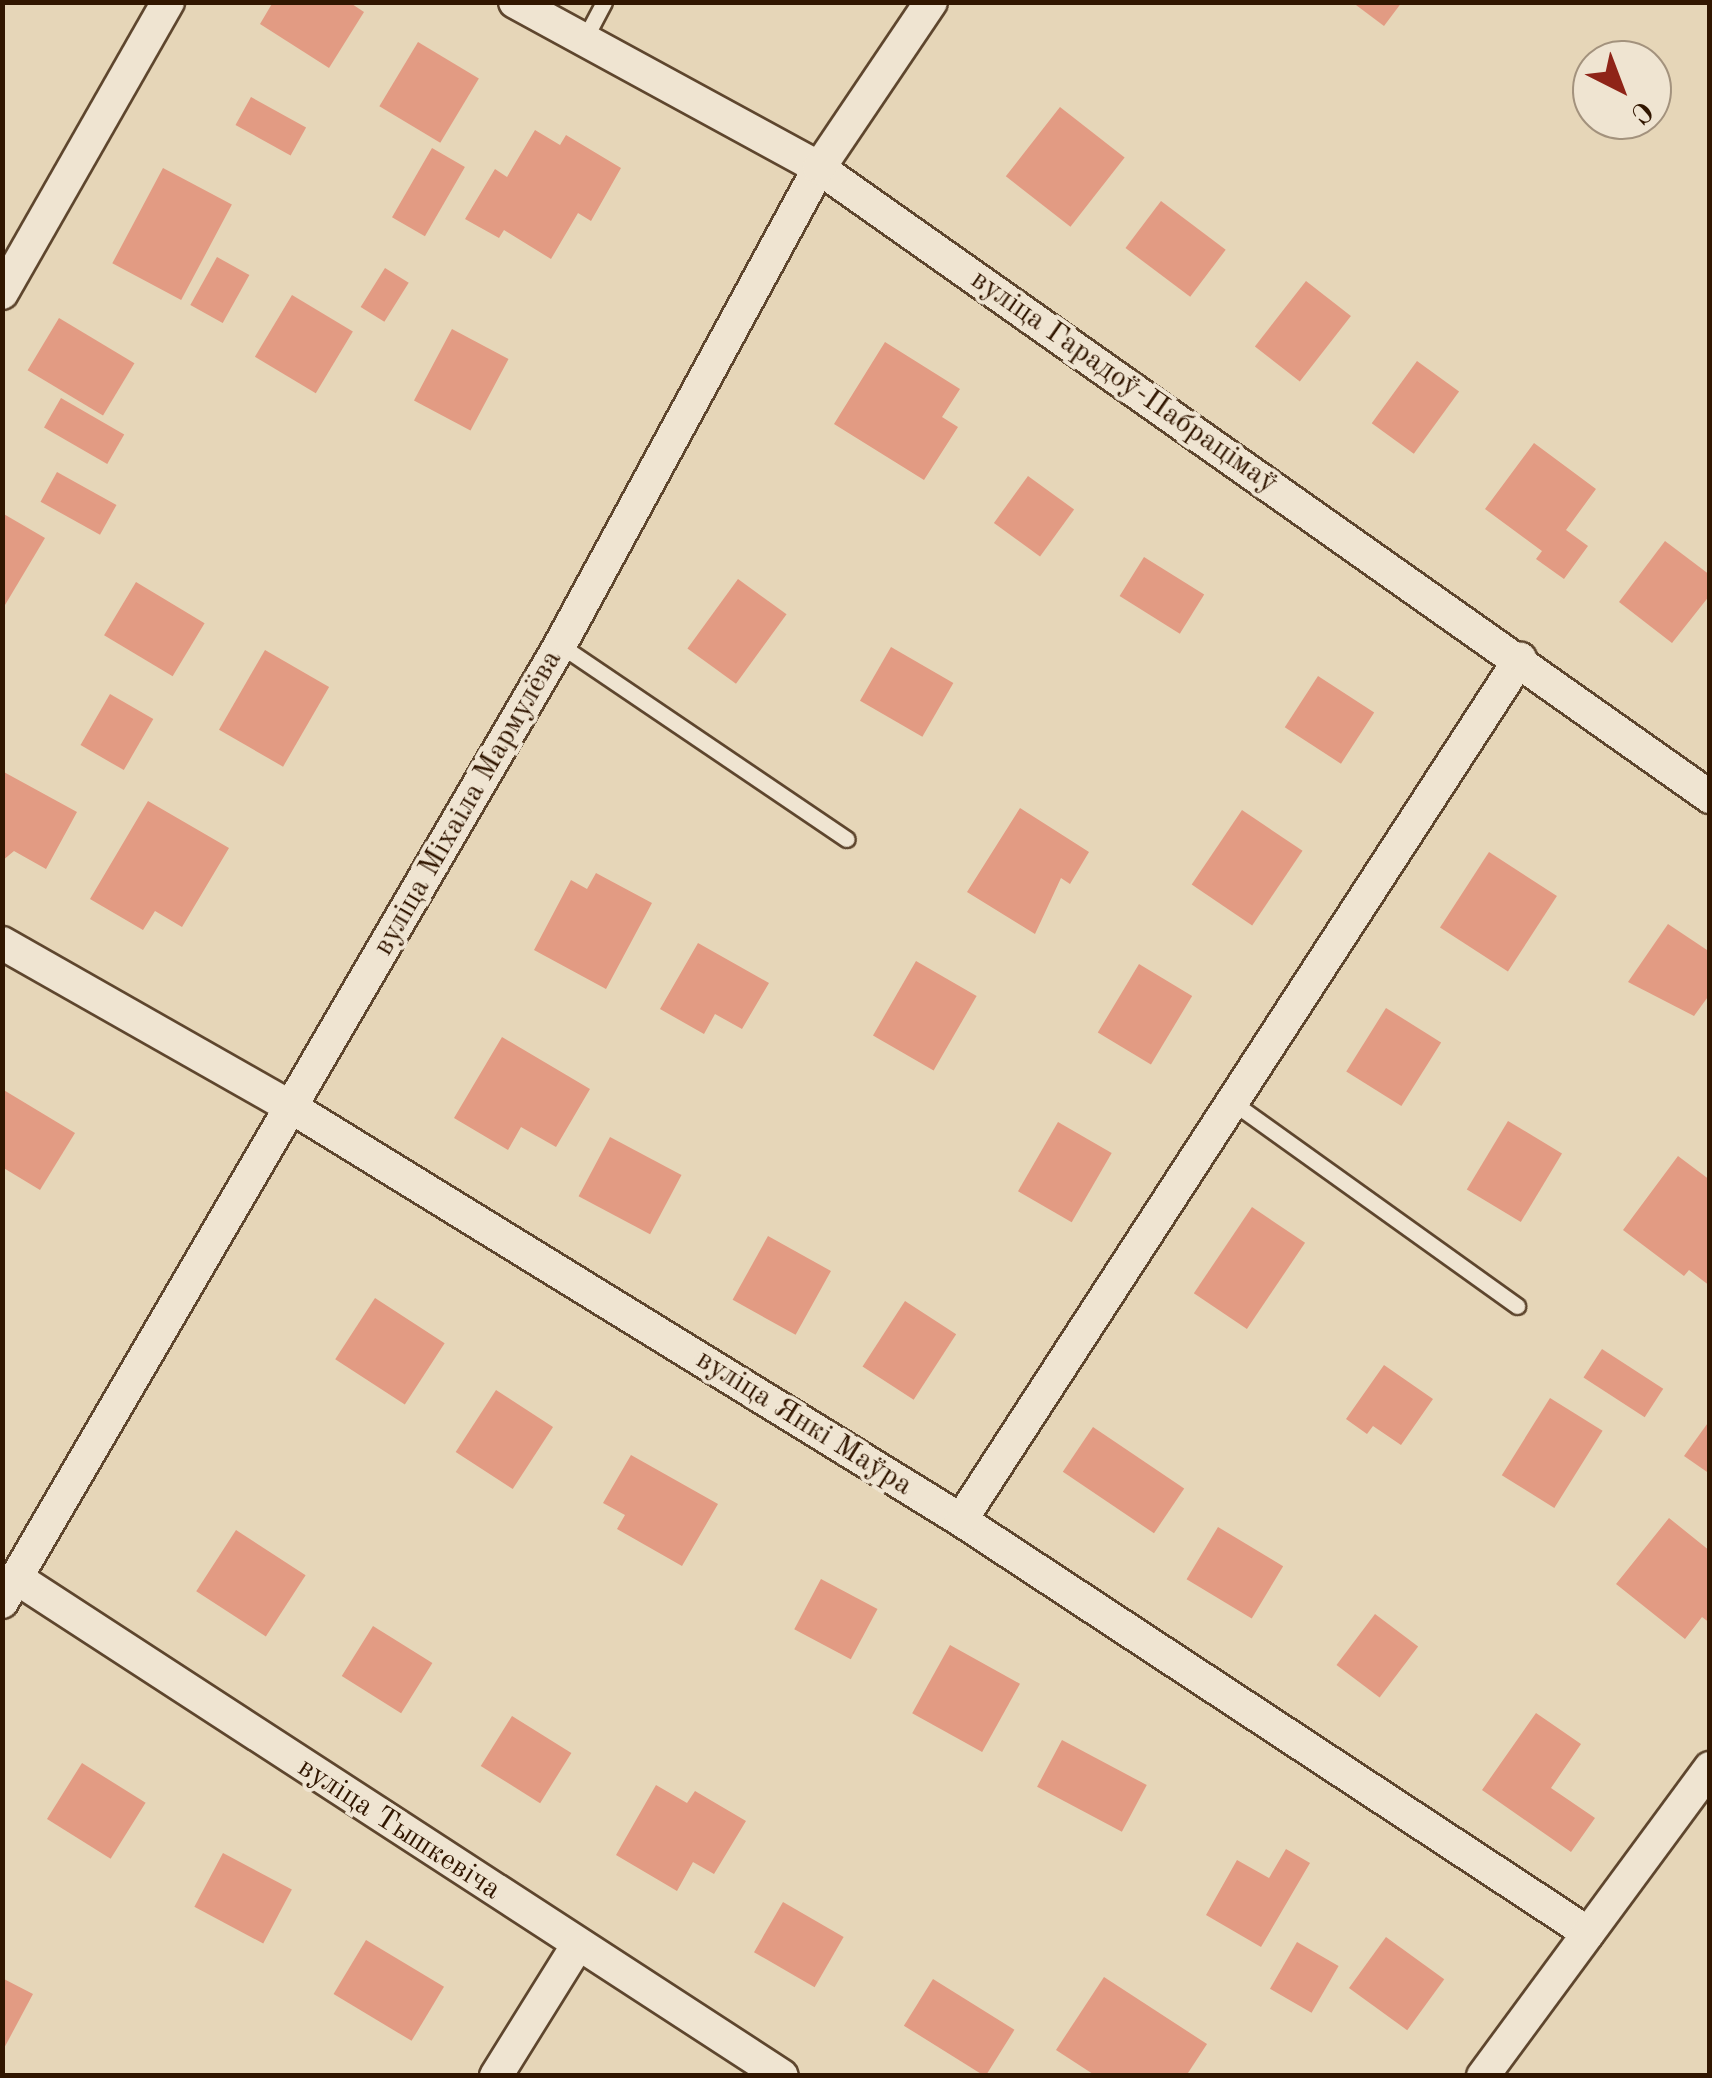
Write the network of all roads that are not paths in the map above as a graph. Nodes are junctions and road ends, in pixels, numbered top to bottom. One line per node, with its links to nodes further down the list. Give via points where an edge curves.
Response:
1 (168, 2): 7 (street)
2 (516, 2): 5 (street, вуліца Гарадоў-Пабрацімаў)
3 (604, 2): 5 (lane)
4 (931, 2): 6 (street, вуліца Міхаіла Мармулёва)
5 (582, 44): 6 (street, вуліца Гарадоў-Пабрацімаў)
6 (819, 168): 8 (street, вуліца Міхаіла Мармулёва); 9 (street, вуліца Гарадоў-Пабрацімаў)
7 (2, 293)
8 (560, 645): 11 (lane); 14 (street, вуліца Міхаіла Мармулёва)
9 (1520, 659): 10 (street, вуліца Гарадоў-Пабрацімаў); 13 (street)
10 (1710, 797)
11 (846, 839)
12 (2, 942): 14 (street, вуліца Янкі Маўра)
13 (1235, 1104): 15 (lane); 16 (street)
14 (291, 1107): 16 (street, вуліца Янкі Маўра); 17 (street, вуліца Міхаіла Мармулёва)
15 (1517, 1306)
16 (961, 1520): 19 (street, вуліца Янкі Маўра)
17 (8, 1584): 20 (street, вуліца Тышкевіча)
18 (1710, 1768): 19 (street)
19 (1588, 1934): 23 (street)
20 (577, 1946): 21 (street); 22 (street, вуліца Тышкевіча)
21 (496, 2076)
22 (782, 2076)
23 (1483, 2076)

